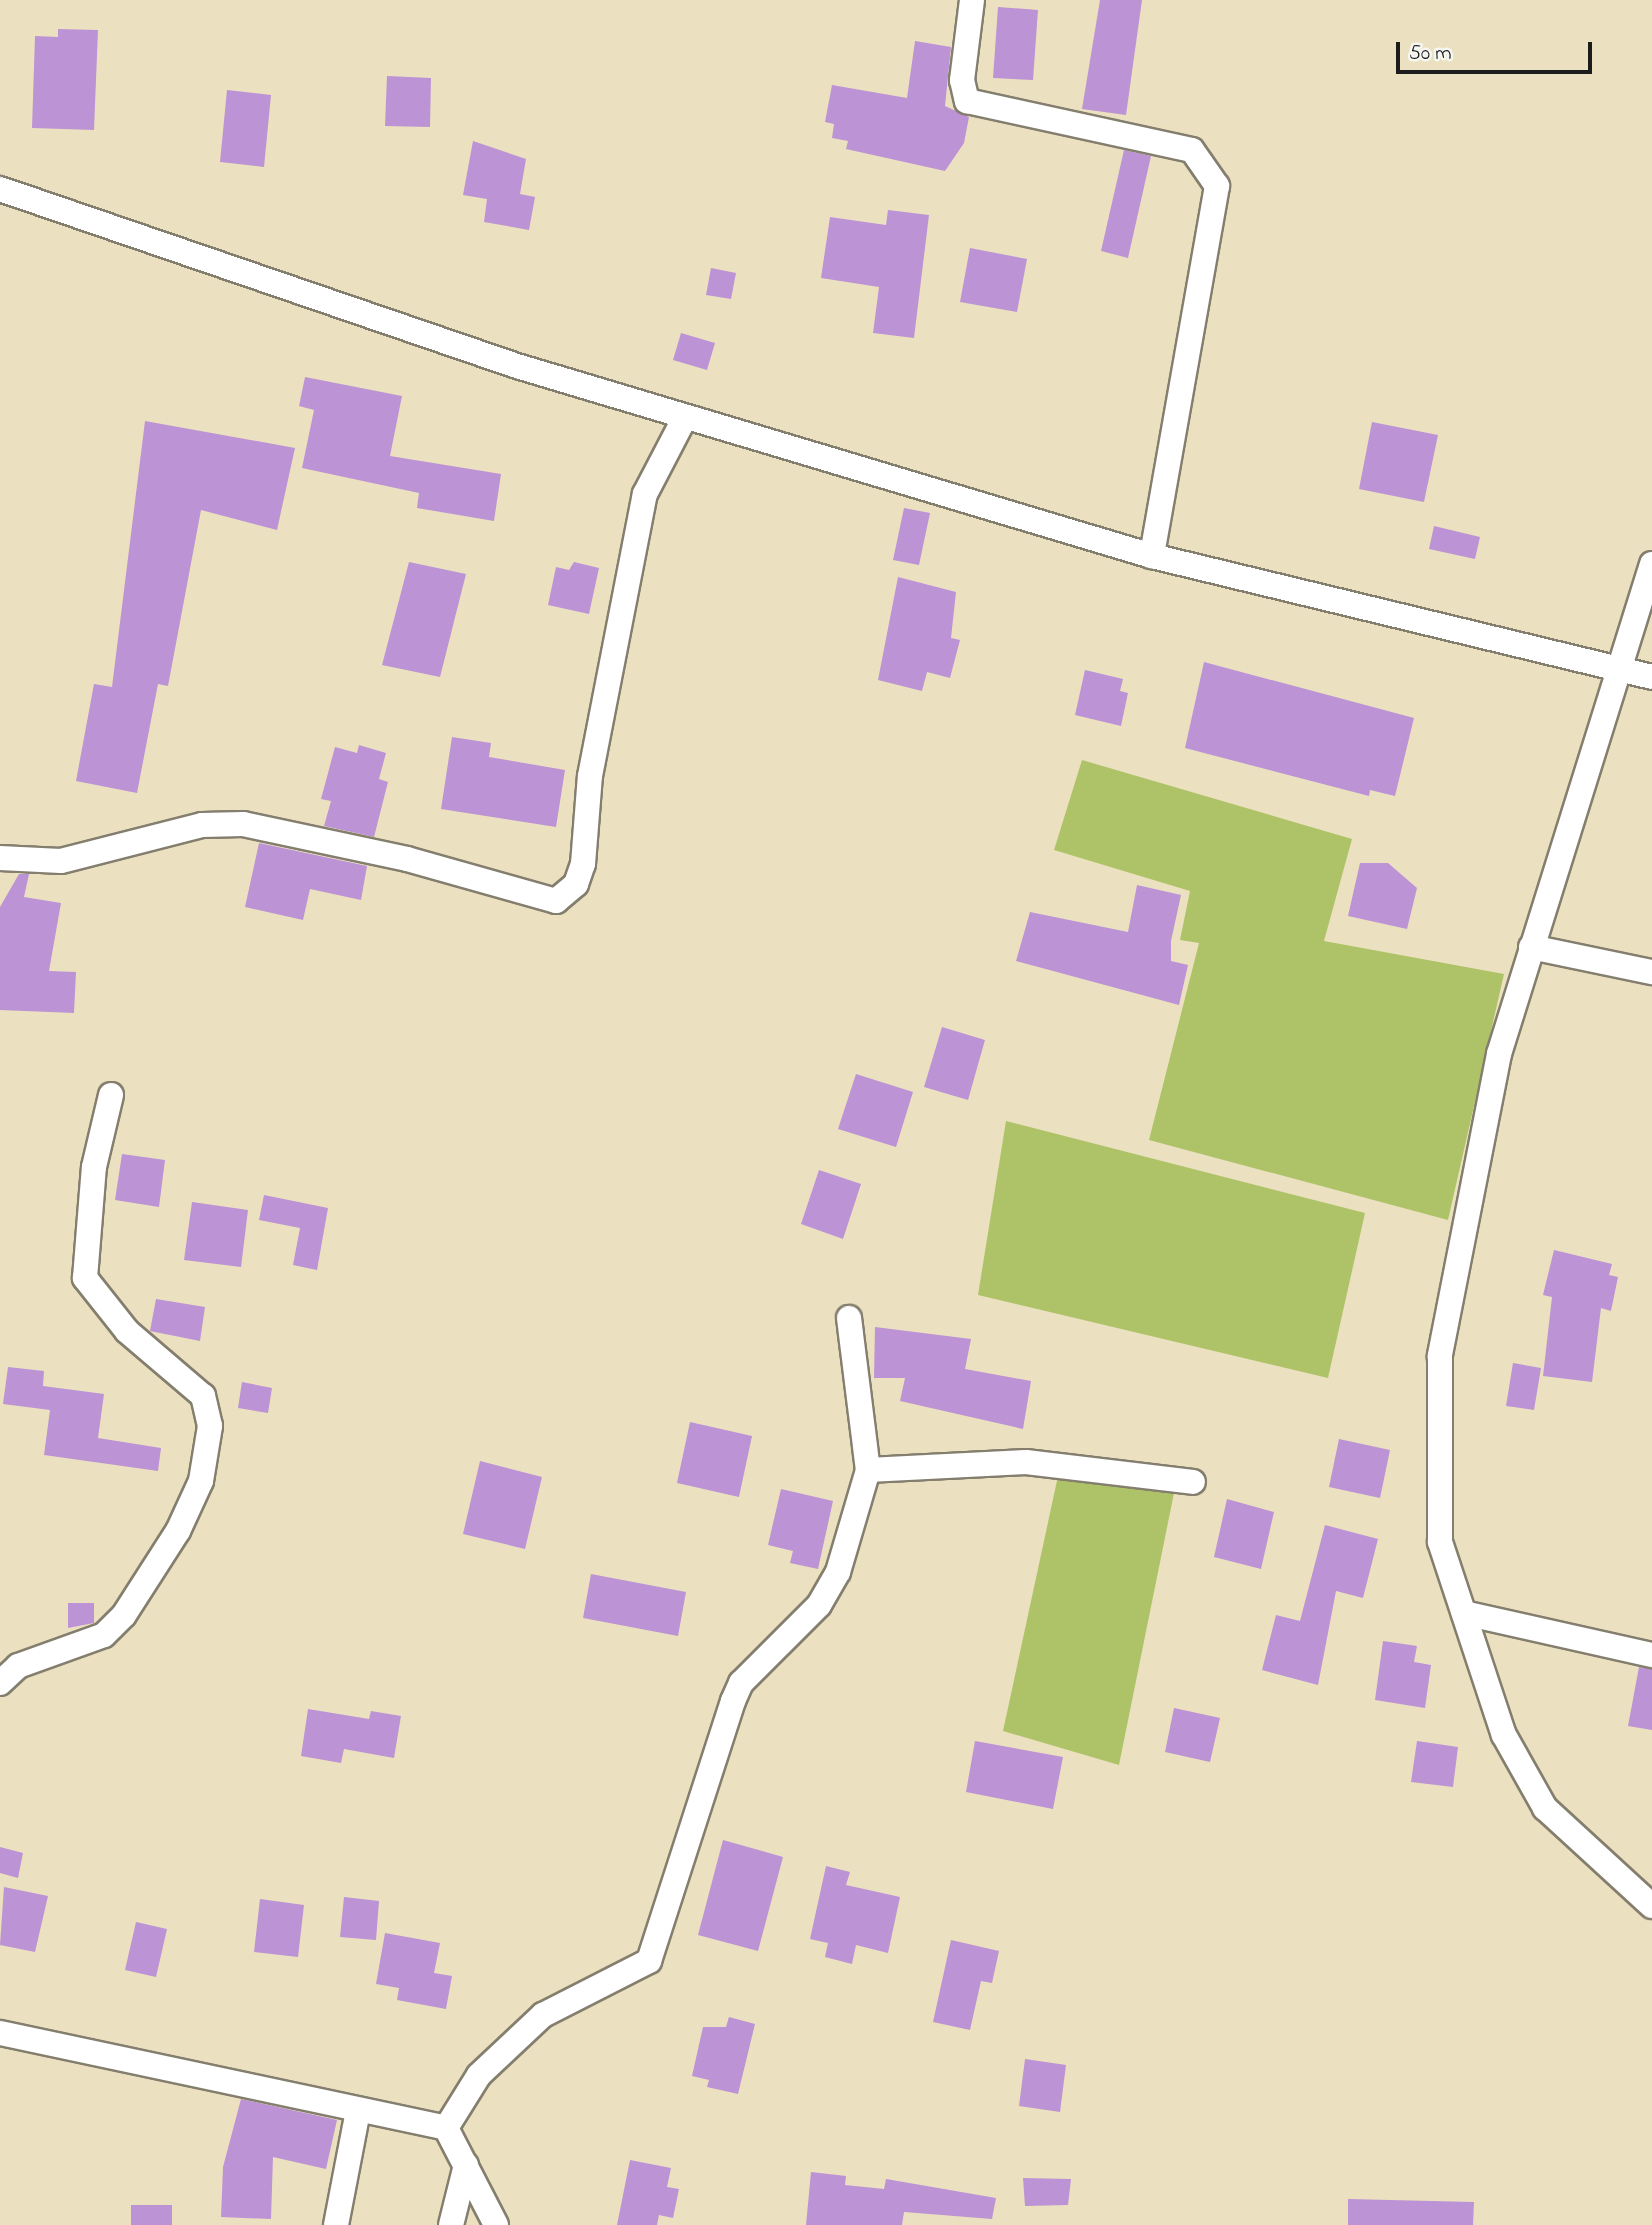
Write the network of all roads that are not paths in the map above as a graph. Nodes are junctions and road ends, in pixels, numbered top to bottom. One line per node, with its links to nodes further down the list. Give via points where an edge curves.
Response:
1 (972, 0): 4 (street, via 962,80 967,101 1192,150 1217,186)
2 (0, 189): 3 (street)
3 (685, 417): 4 (street); 8 (street, via 645,494 590,776 583,864 576,884 556,901 394,856 232,823 202,825 61,861)
4 (1152, 556): 6 (street)
5 (1652, 564): 6 (street)
6 (1619, 670): 7 (street); 9 (street)
7 (1652, 677)
8 (0, 858)
9 (1531, 947): 10 (street); 15 (street, via 1499,1054 1440,1356 1440,1542)
10 (1652, 972)
11 (111, 1095): 17 (street, via 94,1167 85,1278 127,1331 203,1396 210,1426 201,1481 178,1531 124,1615 104,1635 18,1666)
12 (849, 1318): 13 (street)
13 (868, 1470): 14 (street, via 1026,1462); 21 (street, via 838,1572 819,1605 741,1683 649,1961 543,2015 479,2075)
14 (1193, 1482)
15 (1464, 1614): 16 (street); 18 (street, via 1504,1735 1545,1808)
16 (1652, 1655)
17 (0, 1684)
18 (1652, 1906)
19 (0, 2033): 20 (street)
20 (358, 2111): 21 (street); 23 (street)
21 (446, 2128): 22 (street)
22 (466, 2165): 24 (street); 25 (street)
23 (336, 2225)
24 (451, 2225)
25 (496, 2225)

